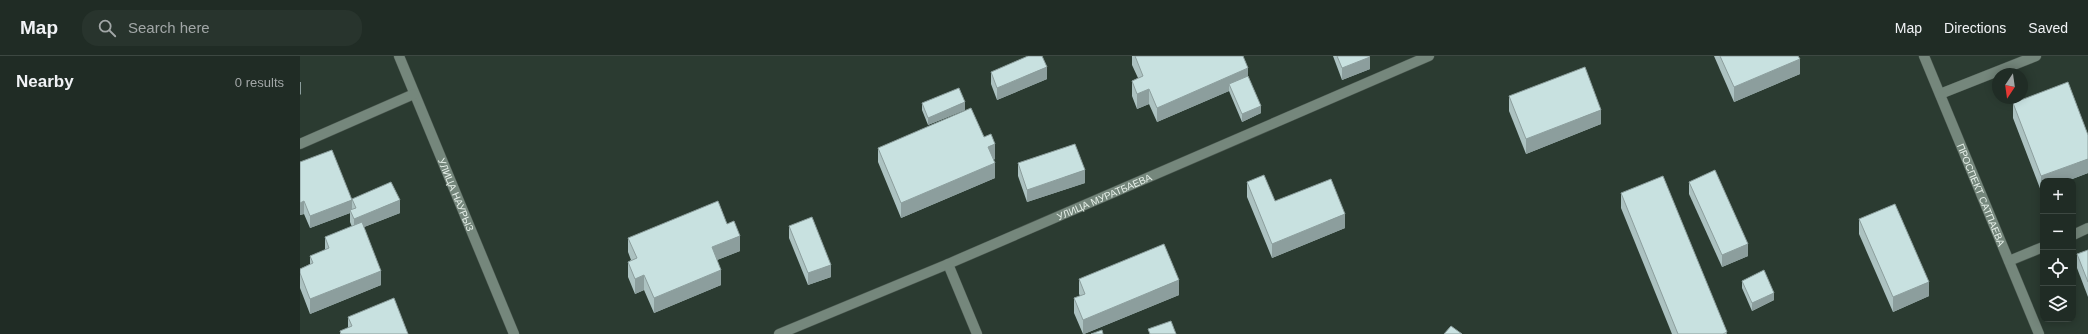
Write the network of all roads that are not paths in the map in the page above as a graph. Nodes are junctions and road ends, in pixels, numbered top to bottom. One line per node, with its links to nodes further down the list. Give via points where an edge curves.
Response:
1 (399, 56): 5 (street, УЛИЦА НАУРЫЗ)
2 (1429, 56): 12 (street, УЛИЦА МУРАТБАЕВА)
3 (1924, 56): 6 (street, ПРОСПЕКТ САТПАЕВА)
4 (2036, 56): 6 (street)
5 (414, 94): 7 (street); 13 (street, УЛИЦА НАУРЫЗ)
6 (1940, 94): 11 (street, ПРОСПЕКТ САТПАЕВА)
7 (300, 144)
8 (2088, 228): 9 (street)
9 (2076, 234)
10 (2040, 248): 11 (street)
11 (2009, 261): 16 (street, ПРОСПЕКТ САТПАЕВА)
12 (948, 264): 14 (street, УЛИЦА МУРАТБАЕВА); 15 (street)
13 (514, 334)
14 (779, 334)
15 (977, 334)
16 (2039, 334)

